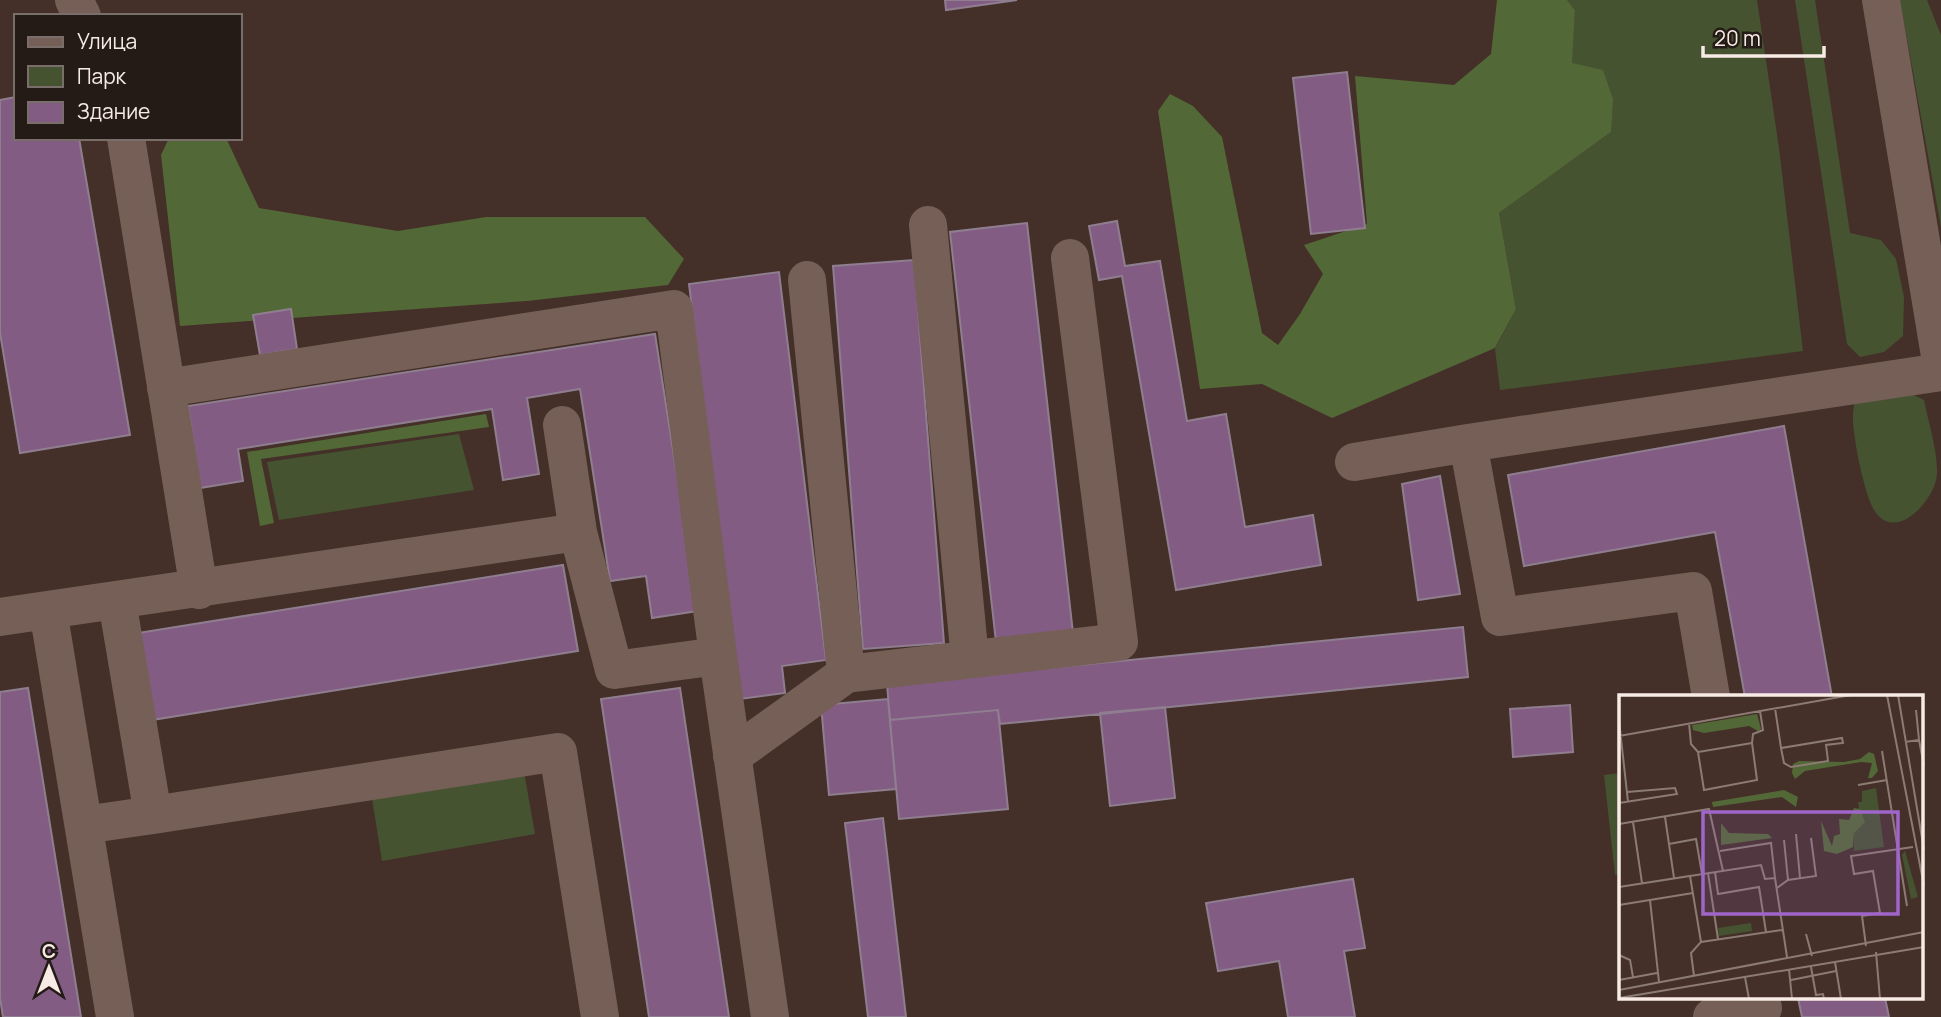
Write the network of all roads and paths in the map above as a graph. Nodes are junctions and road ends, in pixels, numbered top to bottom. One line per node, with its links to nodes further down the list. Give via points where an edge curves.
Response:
1 (1881, 0): 6 (lane)
2 (126, 140): 8 (lane)
3 (928, 225): 18 (lane)
4 (1070, 258): 18 (lane, via 1119,642)
5 (807, 280): 19 (lane)
6 (1941, 362)
7 (1941, 372): 10 (lane)
8 (166, 388): 13 (lane); 17 (lane, via 674,309)
9 (562, 425): 12 (lane)
10 (1468, 443): 11 (lane); 20 (lane, via 1500,617 1693,591)
11 (1354, 462)
12 (578, 532): 13 (lane); 17 (lane, via 614,670)
13 (199, 590): 14 (lane)
14 (117, 601): 15 (lane); 22 (lane)
15 (48, 610): 16 (lane); 23 (lane)
16 (0, 617)
17 (718, 656): 21 (lane)
18 (970, 659): 19 (lane)
19 (846, 674): 21 (lane)
20 (1711, 695)
21 (732, 756): 27 (lane)
22 (153, 815): 23 (lane); 26 (lane, via 558,752)
23 (84, 825): 25 (lane)
24 (1761, 1000): 28 (lane, via 1763,1008)
25 (115, 1017)
26 (600, 1017)
27 (770, 1017)
28 (1713, 1017)

